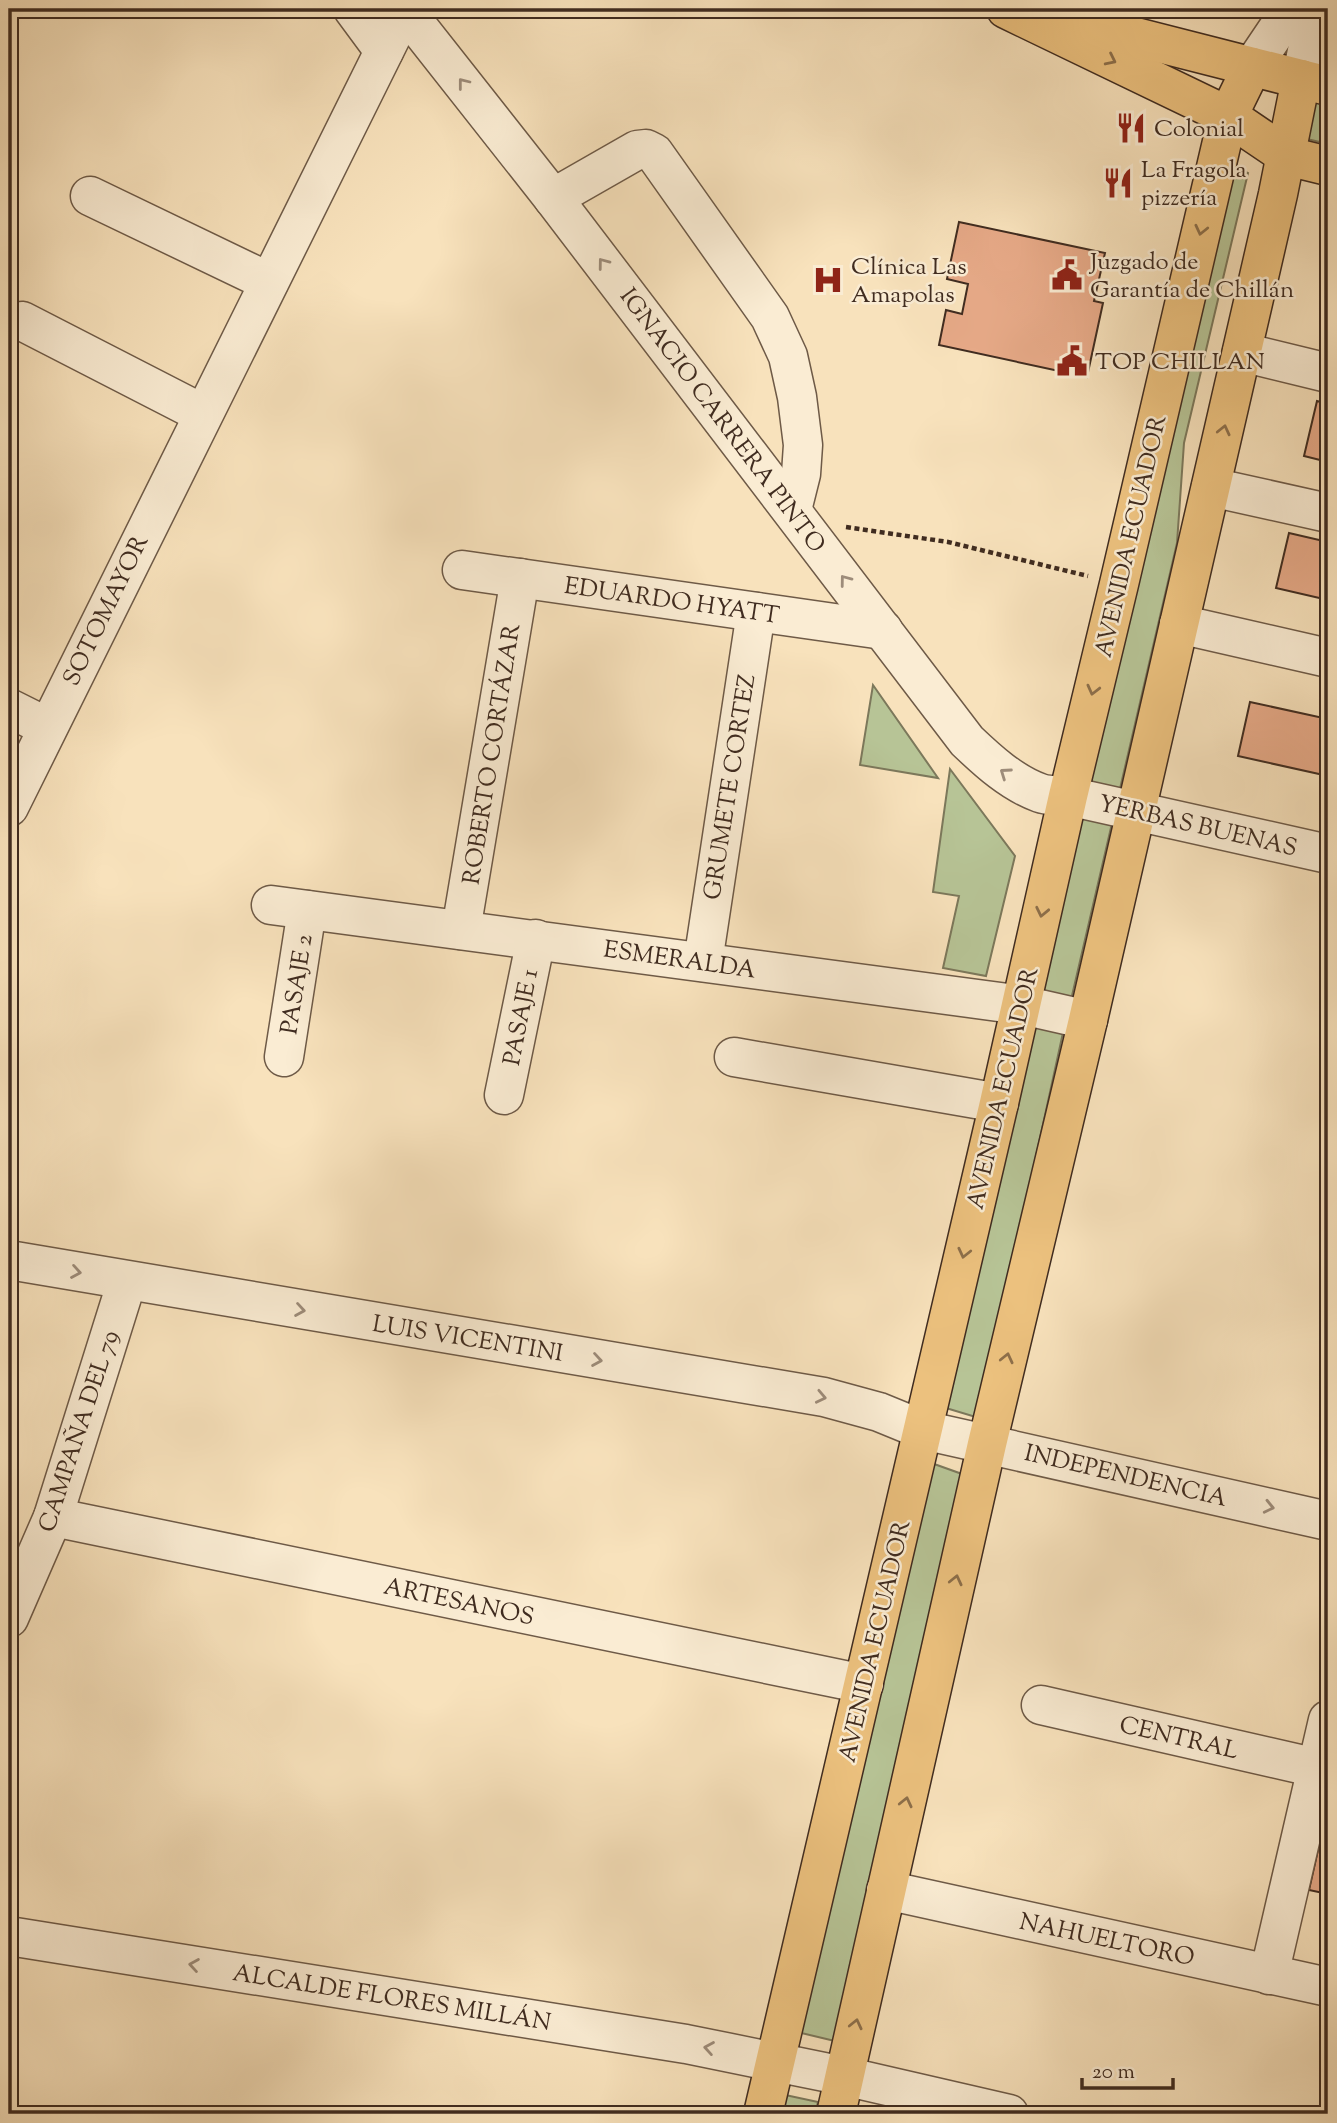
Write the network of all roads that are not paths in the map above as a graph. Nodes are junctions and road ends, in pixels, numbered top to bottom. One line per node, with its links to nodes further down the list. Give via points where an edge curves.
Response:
1 (353, 9): 8 (street)
2 (405, 9): 8 (street, SOTOMAYOR); 15 (street, IGNACIO CARRERA PINTO, one-way to 2)
3 (1006, 9): 11 (main road, one-way to 11)
4 (1026, 9): 7 (main road)
5 (1294, 9): 9 (street)
6 (1316, 9): 10 (street)
7 (1099, 18): 9 (main road)
8 (384, 51): 16 (street, SOTOMAYOR)
9 (1252, 67): 10 (main road); 11 (main road, AVENIDA ECUADOR)
10 (1315, 82): 12 (main road)
11 (1228, 116): 12 (main road); 32 (main road, AVENIDA ECUADOR, one-way to 32)
12 (1287, 156): 13 (main road); 18 (main road)
13 (1328, 166)
14 (90, 195): 16 (street)
15 (553, 198): 23 (street, IGNACIO CARRERA PINTO, one-way to 15); 23 (street, via 637,150 654,153 666,168 771,317 788,356 803,445)
16 (269, 282): 20 (street, SOTOMAYOR)
17 (22, 321): 20 (street)
18 (1242, 352): 19 (street); 21 (main road, one-way to 18)
19 (1328, 373)
20 (203, 414): 31 (street, SOTOMAYOR)
21 (1211, 486): 22 (street); 27 (main road)
22 (1328, 513)
23 (795, 515): 28 (street, IGNACIO CARRERA PINTO, one-way to 23)
24 (462, 570): 25 (street, EDUARDO HYATT)
25 (520, 578): 26 (street, EDUARDO HYATT); 37 (street, ROBERTO CORTÁZAR)
26 (755, 612): 28 (street, EDUARDO HYATT); 39 (street, GRUMETE CORTEZ)
27 (1179, 624): 29 (street); 34 (main road)
28 (883, 630): 32 (street, IGNACIO CARRERA PINTO, one-way to 28, via 1041,794 985,758)
29 (1328, 658)
30 (9, 708): 31 (street)
31 (47, 727): 33 (street, SOTOMAYOR)
32 (1068, 796): 34 (street, YERBAS BUENAS); 40 (main road, AVENIDA ECUADOR, one-way to 40)
33 (9, 807)
34 (1136, 811): 35 (street, YERBAS BUENAS); 41 (main road)
35 (1328, 854)
36 (289, 908): 37 (street, ESMERALDA); 42 (street, PASAJE 2)
37 (461, 930): 38 (street, ESMERALDA)
38 (536, 939): 39 (street, ESMERALDA); 44 (street, PASAJE 1)
39 (703, 962): 40 (street, ESMERALDA)
40 (1022, 1005): 41 (street, ESMERALDA); 45 (main road, AVENIDA ECUADOR)
41 (1088, 1020): 49 (main road, one-way to 41)
42 (284, 1057)
43 (734, 1057): 45 (street)
44 (504, 1095)
45 (999, 1103): 48 (main road, AVENIDA ECUADOR, one-way to 48)
46 (9, 1260): 47 (street, LUIS VICENTINI, one-way to 47)
47 (127, 1281): 48 (street, LUIS VICENTINI, one-way to 48, via 824,1397); 50 (street, CAMPAÑA DEL 79)
48 (923, 1430): 49 (street, INDEPENDENCIA); 53 (main road, AVENIDA ECUADOR)
49 (987, 1444): 51 (street, INDEPENDENCIA, one-way to 51); 57 (main road, one-way to 49)
50 (53, 1517): 52 (street, CAMPAÑA DEL 79); 53 (street, ARTESANOS)
51 (1328, 1521)
52 (9, 1618)
53 (864, 1684): 61 (main road, AVENIDA ECUADOR)
54 (1041, 1705): 56 (street, CENTRAL)
55 (1328, 1720): 56 (street)
56 (1317, 1768): 59 (street)
57 (886, 1890): 59 (street, NAHUELTORO); 62 (main road, one-way to 57)
58 (9, 1936): 61 (street, ALCALDE FLORES MILLÁN, one-way to 58)
59 (1269, 1975): 60 (street, NAHUELTORO)
60 (1328, 1987)
61 (775, 2062): 62 (street, ALCALDE FLORES MILLÁN); 63 (main road, AVENIDA ECUADOR)
62 (844, 2076): 64 (main road); 65 (street, ALCALDE FLORES MILLÁN)
63 (764, 2114)
64 (835, 2114)
65 (1009, 2114)

